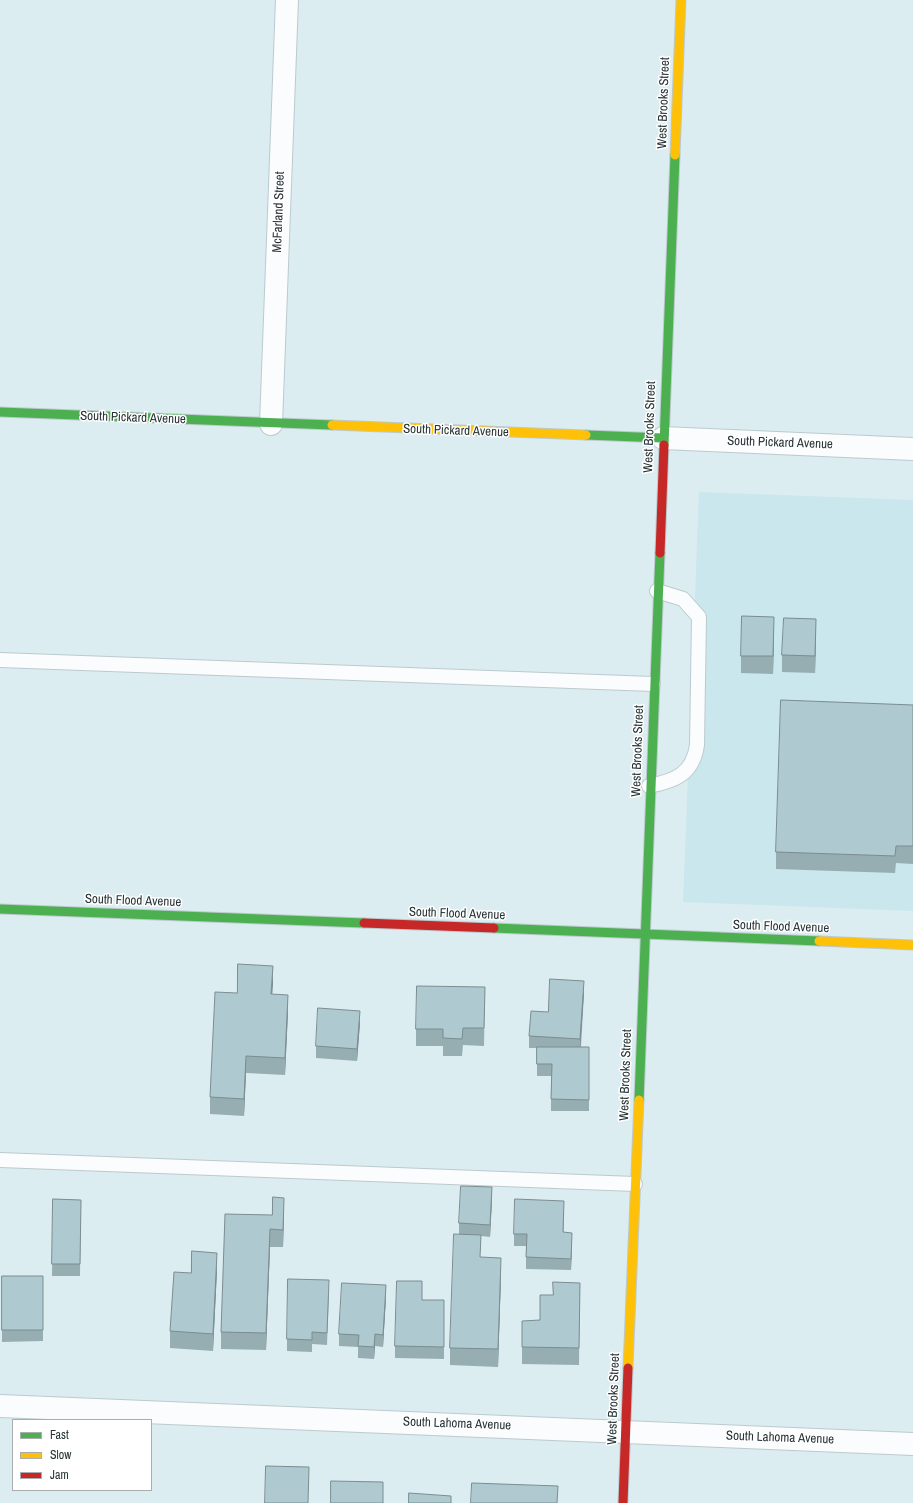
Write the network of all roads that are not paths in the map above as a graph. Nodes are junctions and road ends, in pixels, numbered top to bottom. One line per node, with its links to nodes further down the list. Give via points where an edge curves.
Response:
1 (287, 0): 4 (street, McFarland Street)
2 (681, 0): 5 (street, West Brooks Street)
3 (0, 412): 4 (street, South Pickard Avenue)
4 (271, 424): 5 (street, South Pickard Avenue)
5 (663, 438): 6 (street, South Pickard Avenue); 7 (street, West Brooks Street)
6 (913, 449)
7 (657, 591): 9 (street, West Brooks Street); 10 (lane, via 683,599 700,617 697,745 695,760 684,772 667,782)
8 (0, 660): 9 (lane)
9 (654, 684): 10 (street, West Brooks Street)
10 (650, 786): 12 (street, West Brooks Street)
11 (0, 909): 12 (street, South Flood Avenue)
12 (644, 934): 13 (street, South Flood Avenue); 15 (street, West Brooks Street)
13 (913, 945)
14 (0, 1160): 15 (lane)
15 (635, 1184): 17 (street, West Brooks Street)
16 (0, 1406): 17 (street, South Lahoma Avenue)
17 (626, 1431): 18 (street, South Lahoma Avenue); 19 (street, West Brooks Street)
18 (913, 1444)
19 (623, 1503)

